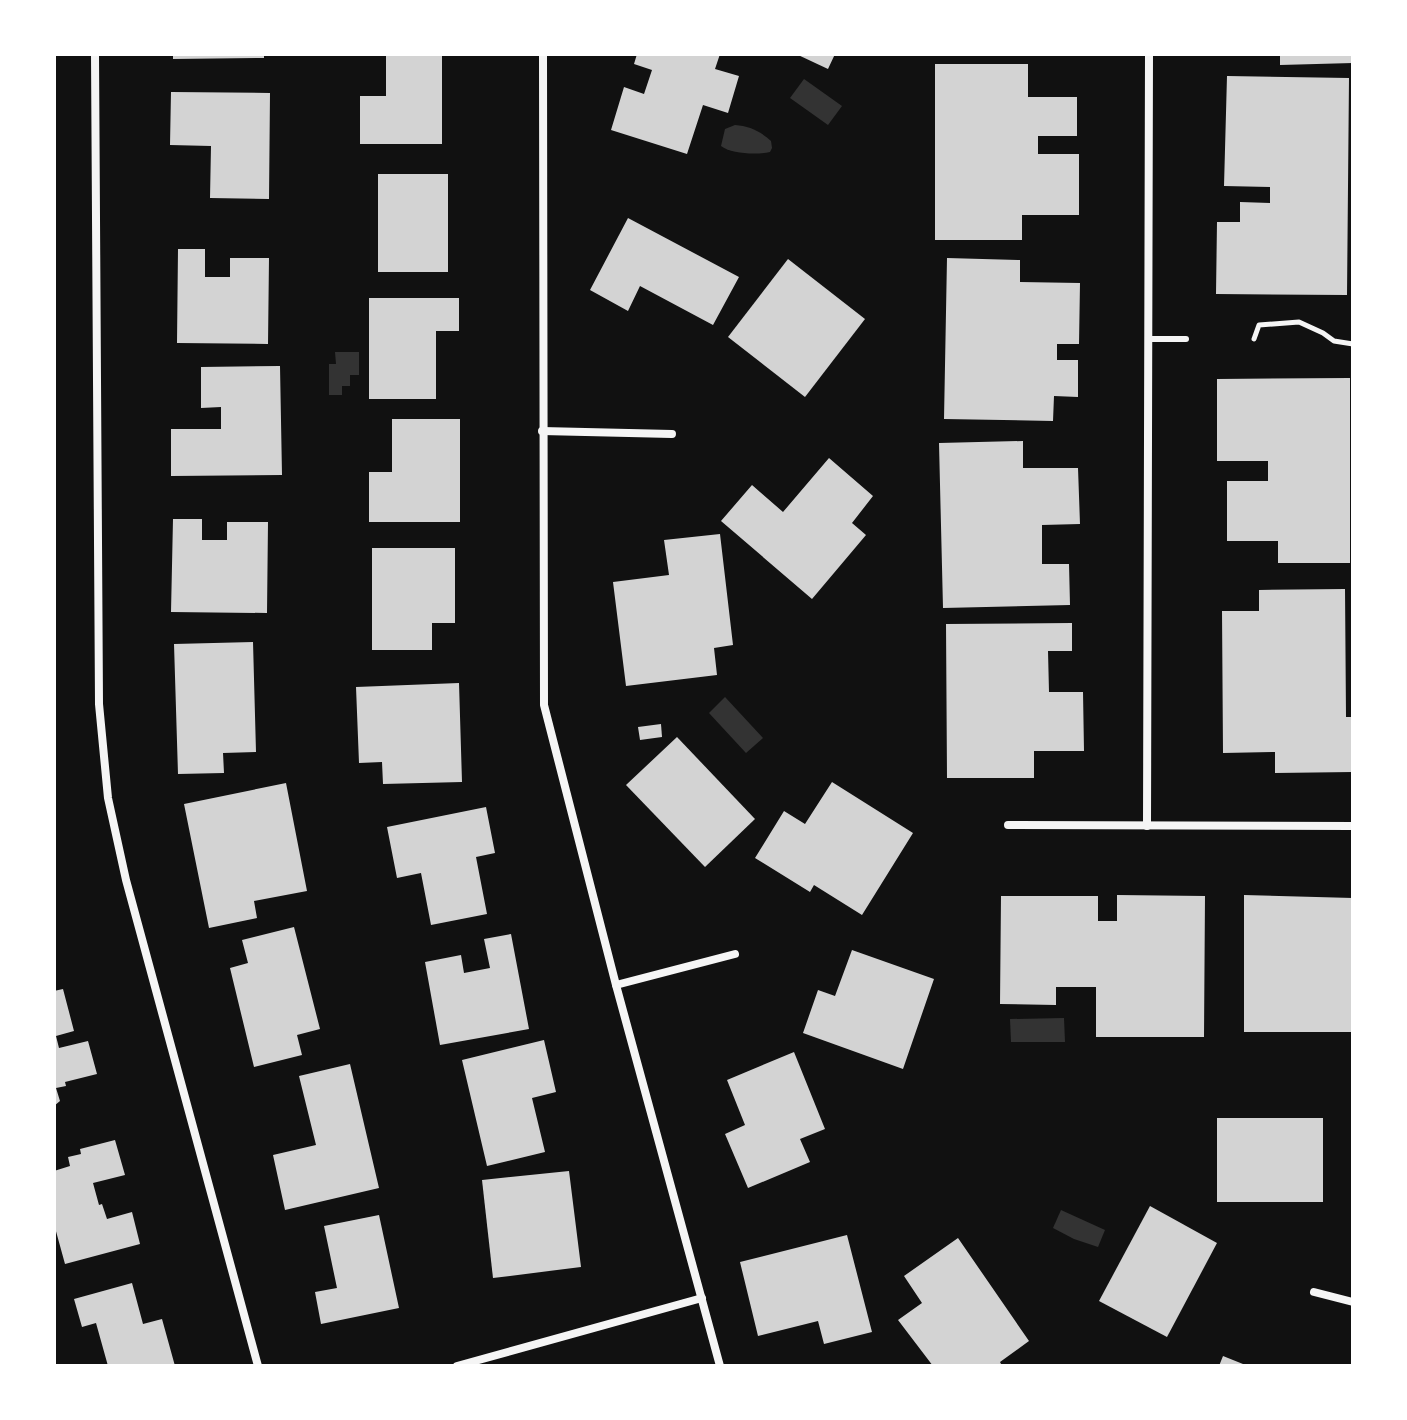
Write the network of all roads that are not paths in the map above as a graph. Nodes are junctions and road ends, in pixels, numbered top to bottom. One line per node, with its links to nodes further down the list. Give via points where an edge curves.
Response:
1 (95, 54): 16 (street, via 99,704 108,798)
2 (543, 54): 6 (street)
3 (1149, 54): 4 (street)
4 (1148, 339): 5 (lane); 9 (street)
5 (1186, 339)
6 (542, 431): 7 (street); 12 (street, via 544,705)
7 (672, 434)
8 (1008, 825): 9 (street)
9 (1147, 826): 10 (street)
10 (1353, 826)
11 (735, 954): 12 (street)
12 (616, 985): 14 (street)
13 (1314, 1292): 15 (street)
14 (702, 1298): 17 (street); 18 (street)
15 (1353, 1302)
16 (258, 1366)
17 (457, 1366)
18 (720, 1366)

